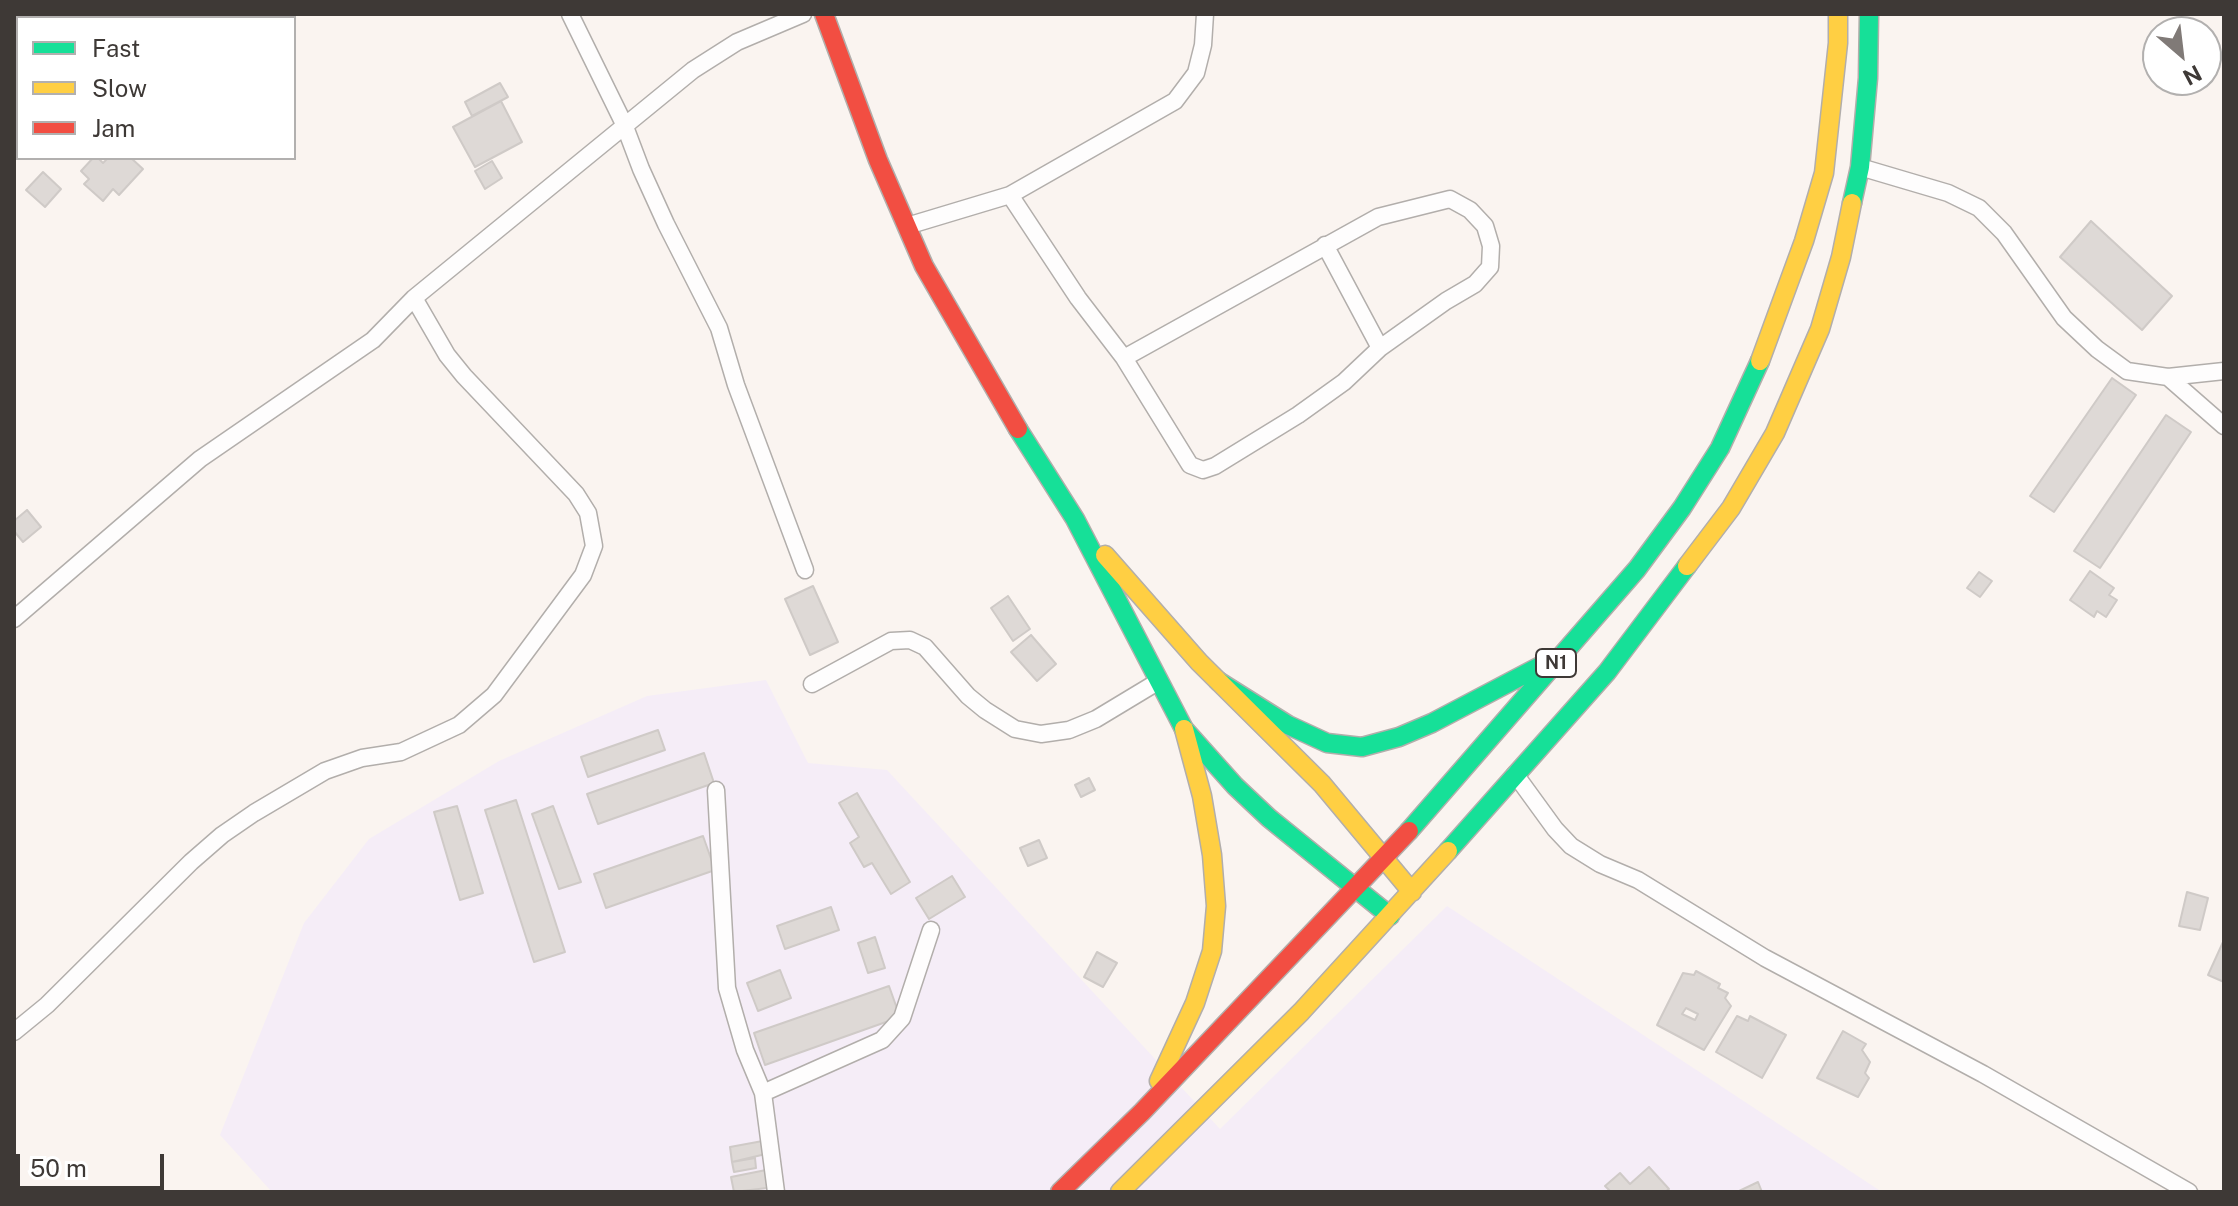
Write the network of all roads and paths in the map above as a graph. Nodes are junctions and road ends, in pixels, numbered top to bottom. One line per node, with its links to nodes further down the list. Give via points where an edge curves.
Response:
1 (570, 14): 7 (street)
2 (803, 14): 7 (street, via 737,42)
3 (824, 14): 10 (main road)
4 (1205, 14): 9 (street, via 1196,73 1175,101)
5 (1838, 14): 21 (main road, N1, via 1824,173 1757,369 1720,448 1682,508)
6 (1869, 14): 8 (main road, N1)
7 (624, 124): 12 (street); 19 (street, via 666,224 719,328)
8 (1860, 167): 16 (street, via 1948,193 1979,208 2004,233 2064,318 2097,349 2127,371); 26 (main road, N1, via 1820,329 1775,433 1684,573 1607,672)
9 (1010, 195): 10 (street); 14 (street)
10 (907, 226): 18 (main road, via 959,328)
11 (1325, 245): 13 (street); 13 (street, via 1378,217 1450,199 1485,226 1490,267 1475,284); 14 (street)
12 (414, 298): 20 (street, via 373,340 200,459); 33 (street, via 447,355 588,513 594,546 583,575 494,695 459,725 401,752 325,771 232,828)
13 (1380, 348): 14 (street, via 1298,415 1203,470 1190,465)
14 (1124, 358)
15 (2224, 371): 16 (street)
16 (2168, 377): 17 (street)
17 (2224, 426)
18 (1075, 519): 22 (main road); 23 (main road)
19 (805, 570)
20 (14, 619)
21 (1564, 654): 23 (main road, via 1432,723 1362,747 1327,743); 28 (main road, N1)
22 (1159, 681): 24 (street, via 1096,719 1041,734 1015,729 985,710 925,647 910,640 891,641); 25 (main road)
23 (1218, 681): 28 (main road, via 1322,784)
24 (812, 684)
25 (1184, 729): 29 (main road, via 1269,818); 35 (main road, via 1212,855 1212,951 1189,1017)
26 (1515, 774): 30 (main road, N1); 39 (street, via 1555,829 1590,858 1638,880 1765,958)
27 (716, 790): 34 (street, via 727,988)
28 (1385, 859): 29 (main road, N1); 30 (main road)
29 (1357, 889): 31 (main road); 35 (main road, N1)
30 (1412, 892): 31 (main road, N1)
31 (1390, 916): 38 (main road, N1)
32 (931, 930): 34 (street, via 902,1018 882,1040)
33 (14, 1032)
34 (763, 1093): 36 (street)
35 (1142, 1112): 37 (main road, N1)
36 (776, 1192)
37 (1060, 1192)
38 (1120, 1192)
39 (2189, 1192)

